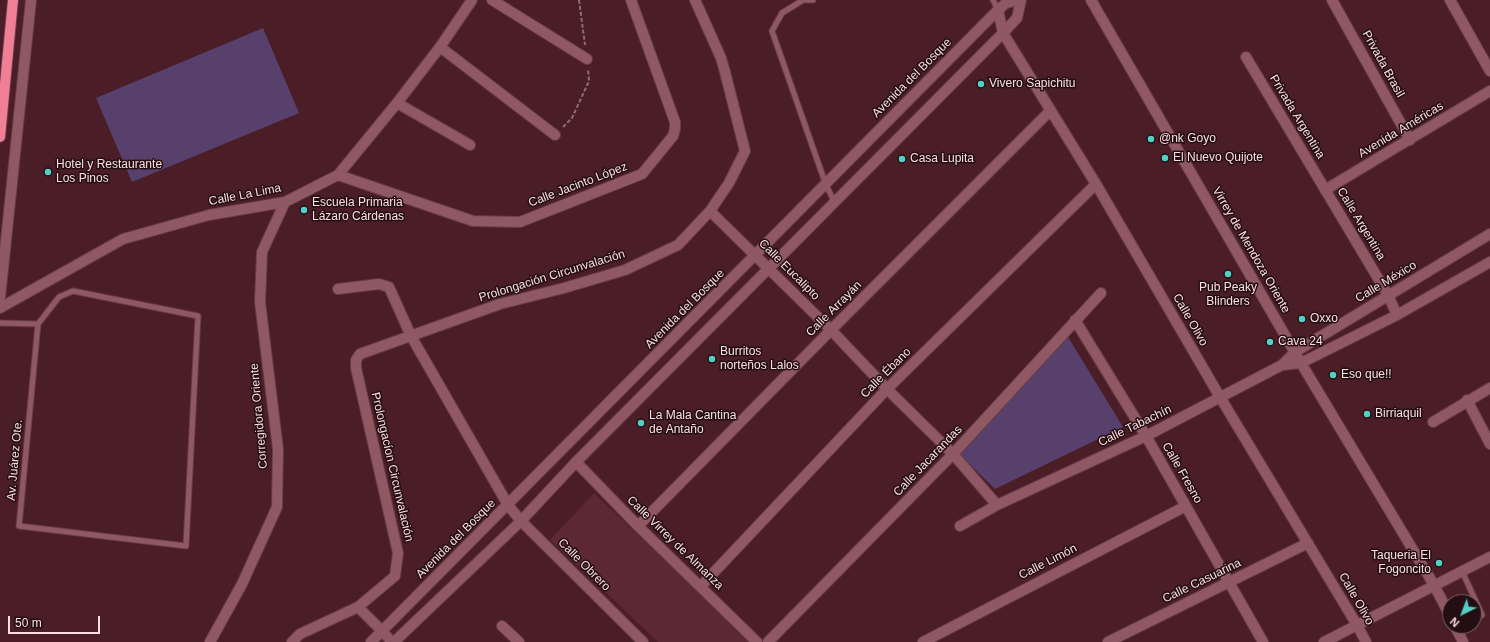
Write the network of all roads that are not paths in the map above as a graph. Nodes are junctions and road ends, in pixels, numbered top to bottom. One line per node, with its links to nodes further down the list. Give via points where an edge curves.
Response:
1 (13, 0): 23 (main road)
2 (31, 0): 40 (street)
3 (472, 0): 15 (street, Calle La Lima)
4 (492, 0): 17 (street)
5 (631, 0): 26 (street, Calle Jacinto López, via 675,122 673,136 642,174 520,222 473,221)
6 (695, 0): 32 (street, Prolongación Circunvalación, via 725,72 744,151 729,183)
7 (812, 0): 28 (lane, via 803,0 782,13 772,31)
8 (993, 0): 13 (lane)
9 (1020, 0): 13 (street, Avenida del Bosque, via 1006,3); 14 (street, Avenida del Bosque, via 1017,18)
10 (1091, 0): 48 (street, Virrey de Mendoza Oriente)
11 (1332, 0): 24 (street, Privada Brasil)
12 (1450, 0): 18 (street)
13 (998, 10): 14 (street, Calle Olivo); 28 (street, Avenida del Bosque)
14 (1003, 33): 21 (street, Calle Olivo); 31 (street, Avenida del Bosque)
15 (440, 47): 20 (street, Calle La Lima); 22 (street)
16 (1246, 56): 29 (street, Privada Argentina)
17 (587, 59)
18 (1490, 71)
19 (1490, 91): 24 (street, Avenida Américas)
20 (397, 103): 25 (street); 26 (street, Calle La Lima)
21 (1050, 111): 27 (street, Calle Olivo); 46 (street, Calle Arrayán)
22 (555, 135)
23 (0, 137)
24 (1410, 140): 29 (street, Avenida Américas)
25 (470, 144)
26 (338, 175): 30 (street, Calle La Lima)
27 (1096, 184): 53 (street, Calle Ébano); 54 (street, Calle Olivo)
28 (826, 185): 31 (lane); 34 (street, Avenida del Bosque)
29 (1325, 190): 39 (street, Calle Argentina)
30 (285, 202): 41 (street, Calle La Lima, via 209,215 123,240); 79 (street, Corregidora Oriente, via 262,252 260,302 278,449 277,507 242,584)
31 (835, 203): 36 (street, Avenida del Bosque)
32 (710, 211): 34 (street, Calle Eucalipto); 47 (street, Prolongación Circunvalación, via 678,245 625,270 500,304)
33 (1490, 234): 39 (street, Calle México)
34 (756, 256): 36 (street, Calle Eucalipto); 61 (street, Avenida del Bosque)
35 (1490, 262): 42 (street)
36 (768, 270): 46 (street, Calle Eucalipto); 60 (street, Avenida del Bosque)
37 (338, 290): 47 (street, Calle Obrero, via 379,284 389,288)
38 (1101, 293): 43 (street, Calle Jacarandas)
39 (1388, 295): 42 (street, Calle Argentina); 48 (street, Calle México)
40 (0, 298)
41 (0, 308)
42 (1397, 314): 50 (street)
43 (1075, 320): 57 (street, Calle Fresno); 59 (street, Calle Jacarandas)
44 (0, 323): 45 (lane)
45 (38, 324): 45 (lane, Av. Juárez Ote., via 19,526 186,546 198,316 73,291 60,297)
46 (831, 330): 53 (street, Calle Eucalipto); 65 (street, Calle Arrayán)
47 (411, 336): 49 (street, Prolongación Circunvalación, via 360,354); 61 (street, Calle Obrero)
48 (1295, 352): 50 (street, Virrey de Mendoza Oriente); 51 (street, Calle Tabachín)
49 (356, 360): 75 (street, Prolongacíon Circunvalación, via 398,553 395,576)
50 (1301, 364): 51 (street, Calle Tabachín); 71 (street, Virrey de Mendoza Oriente)
51 (1282, 366): 54 (street, Calle Tabachín)
52 (1490, 388): 55 (street)
53 (887, 389): 59 (street, Calle Eucalipto); 72 (street, Calle Ébano)
54 (1220, 397): 57 (street, Calle Tabachín); 67 (street, Calle Olivo)
55 (1467, 400): 56 (street); 58 (street)
56 (1433, 422)
57 (1146, 436): 62 (street, Calle Tabachín); 63 (street, Calle Fresno)
58 (1490, 444)
59 (954, 454): 62 (street, Calle Eucalipto); 86 (street, Calle Jacarandas)
60 (576, 462): 64 (street, Avenida del Bosque); 65 (street, Calle Virrey de Almanza)
61 (508, 505): 64 (street, Calle Obrero); 78 (street, Avenida del Bosque)
62 (997, 505): 66 (street, Calle Tabachín)
63 (1186, 506): 70 (street, Calle Fresno); 87 (street, Calle Limón)
64 (521, 521): 82 (street, Avenida del Bosque); 84 (street, Calle Obrero)
65 (638, 526): 72 (street, Calle Virrey de Almanza)
66 (960, 526)
67 (1308, 543): 70 (street, Calle Casuarina); 76 (street, Calle Olivo)
68 (1490, 557): 69 (street)
69 (1462, 571): 71 (street); 73 (lane)
70 (1230, 583): 88 (street, Calle Casuarina); 89 (street, Calle Fresno)
71 (1434, 585): 74 (street, Virrey de Mendoza Oriente); 76 (street)
72 (701, 586): 85 (street, Calle Virrey de Almanza)
73 (1472, 594)
74 (1442, 600)
75 (358, 607): 78 (street); 80 (street, Prolongacíon Circunvalación, via 300,634)
76 (1357, 625): 90 (street); 91 (street, Calle Olivo)
77 (502, 626): 83 (street)
78 (382, 631): 81 (street, Avenida del Bosque); 82 (street)
79 (210, 642)
80 (292, 642)
81 (371, 642)
82 (393, 642)
83 (519, 642)
84 (642, 642)
85 (757, 642)
86 (768, 642)
87 (923, 642)
88 (1108, 642)
89 (1263, 642)
90 (1324, 642)
91 (1366, 642)

